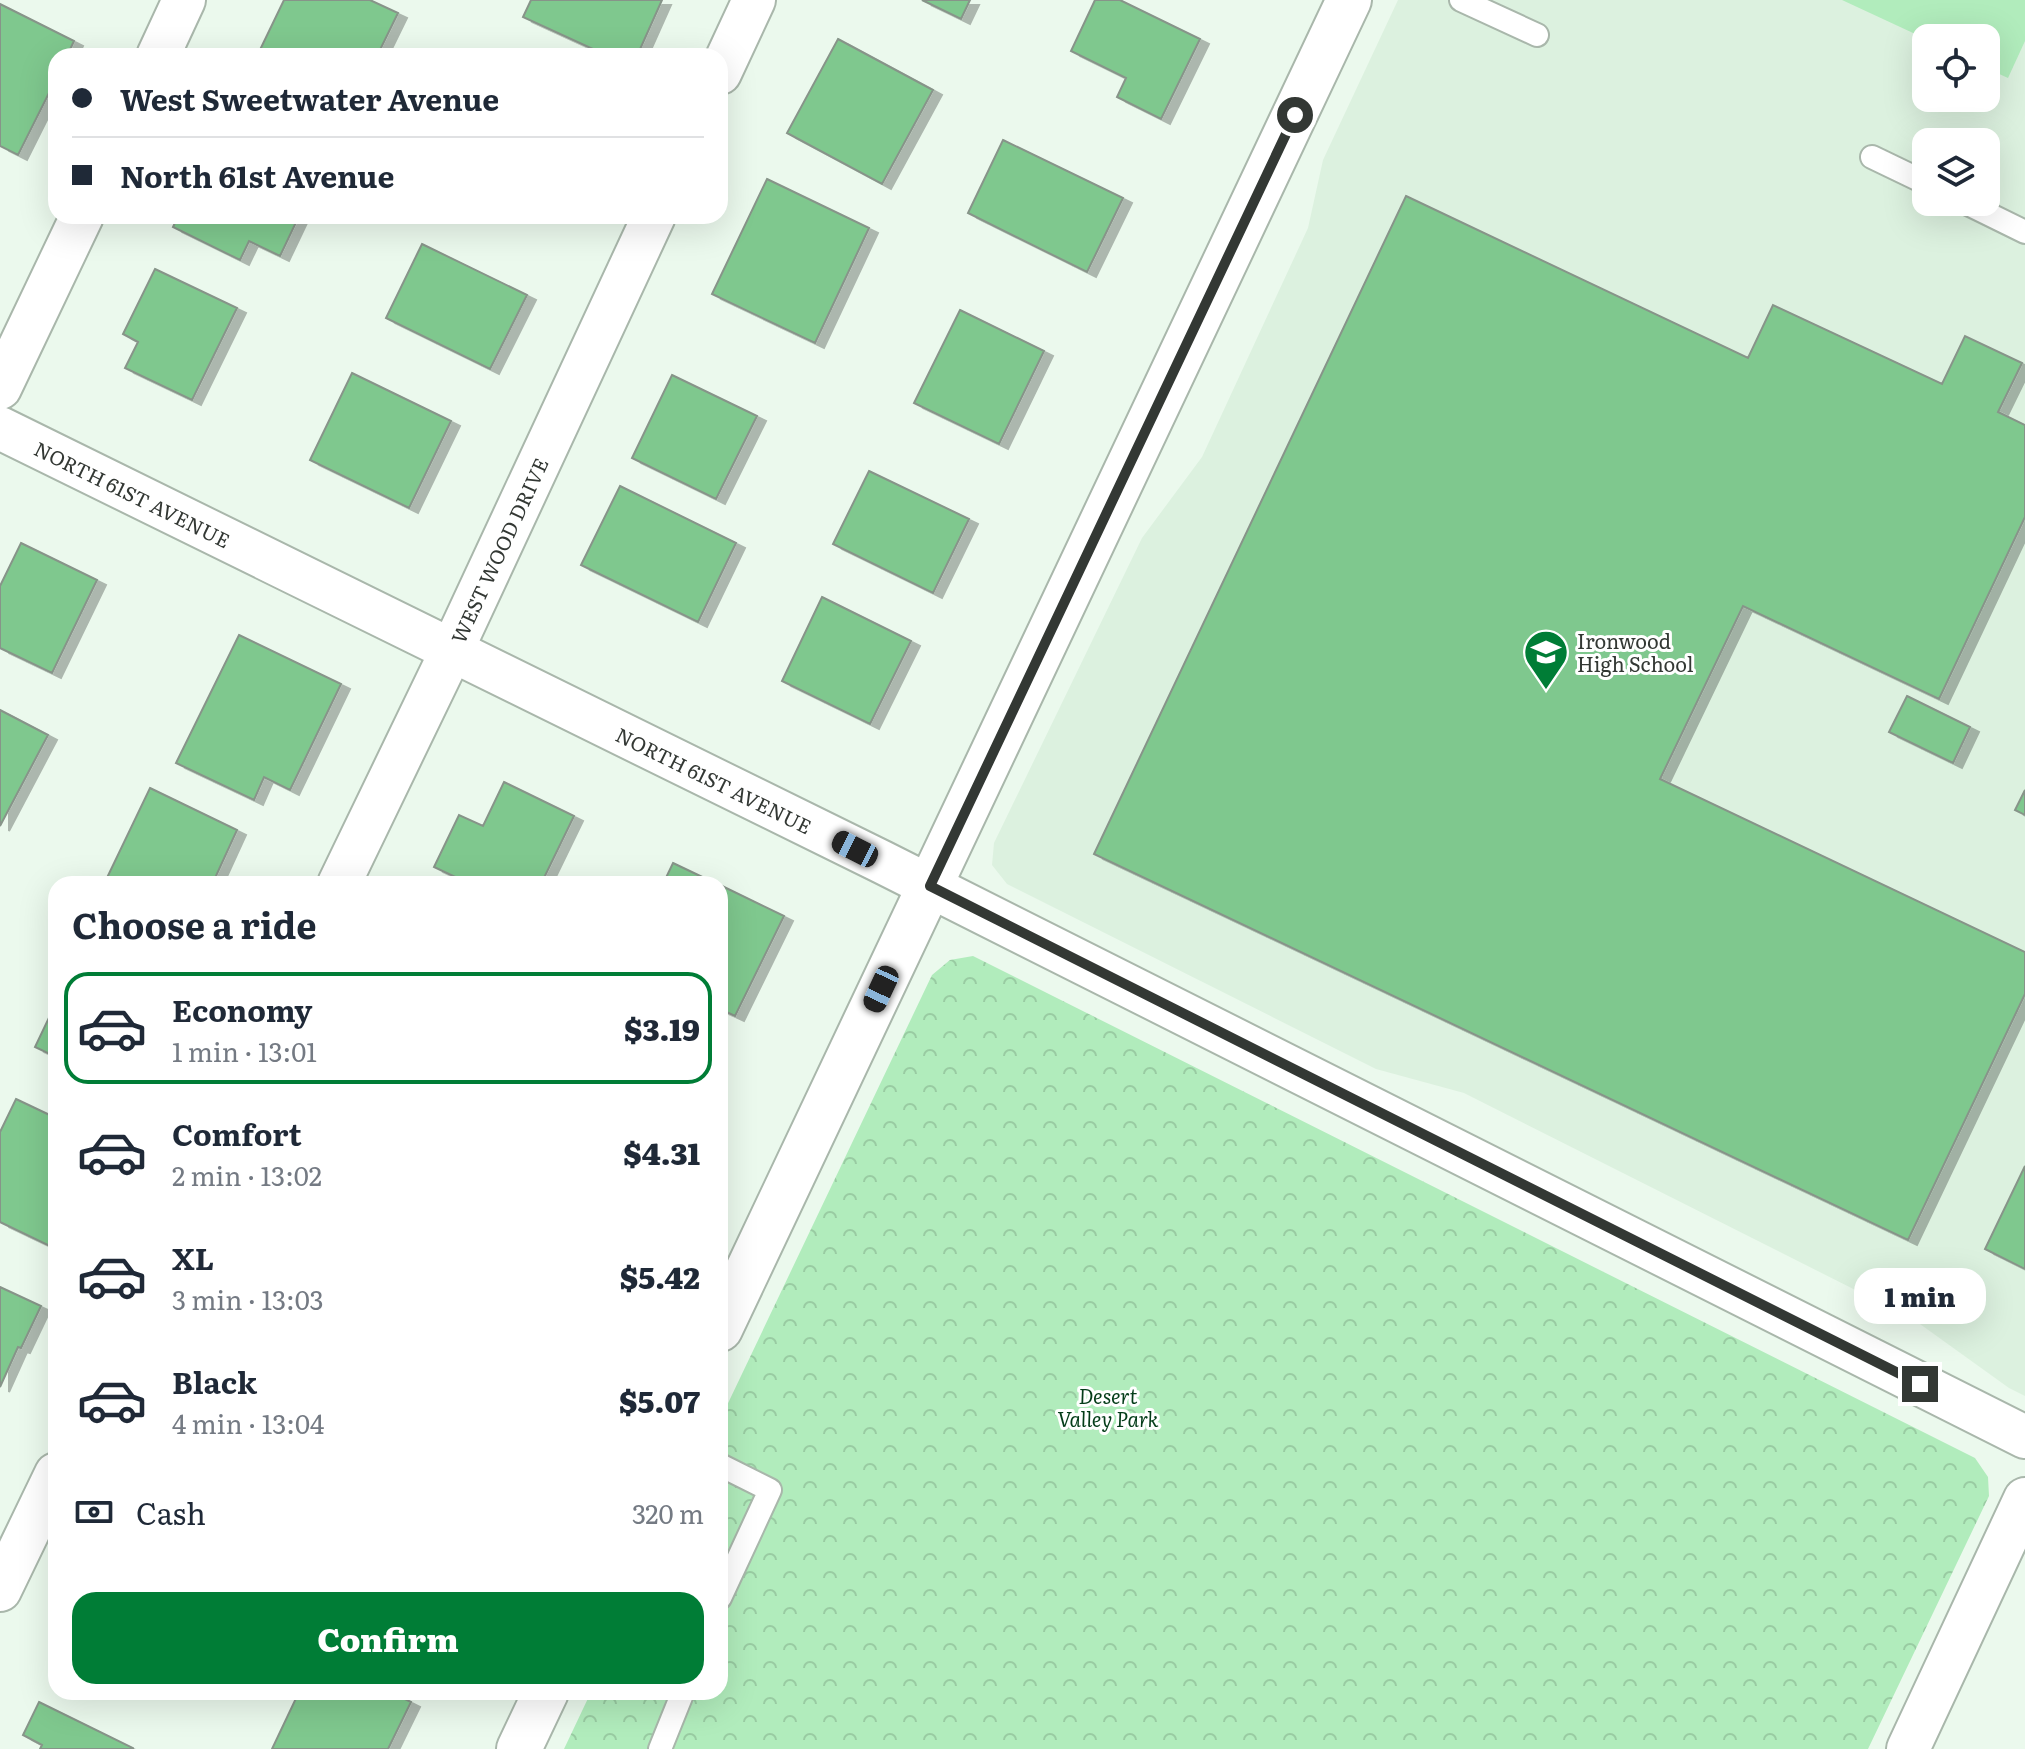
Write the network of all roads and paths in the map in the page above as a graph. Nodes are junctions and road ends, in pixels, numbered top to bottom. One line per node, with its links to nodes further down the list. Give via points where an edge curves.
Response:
1 (184, 0): 6 (street)
2 (754, 0): 7 (street)
3 (1349, 0): 18 (street)
4 (1461, 0): 5 (lane)
5 (1537, 35)
6 (162, 48)
7 (728, 56)
8 (1872, 157): 9 (lane)
9 (1912, 176)
10 (1992, 216): 13 (lane)
11 (78, 224): 14 (street)
12 (650, 224): 16 (street, WEST WOOD DRIVE)
13 (2025, 232)
14 (0, 388)
15 (0, 428): 16 (street, NORTH 61ST AVENUE)
16 (452, 650): 17 (street, WEST WOOD DRIVE); 18 (street, NORTH 61ST AVENUE)
17 (343, 876)
18 (930, 886): 19 (street); 20 (street, NORTH 61ST AVENUE)
19 (728, 1312)
20 (2025, 1437)
21 (728, 1469): 24 (lane, via 770,1490)
22 (48, 1491): 25 (street)
23 (2025, 1499): 30 (street)
24 (728, 1581)
25 (0, 1590)
26 (542, 1700): 28 (street)
27 (680, 1700): 29 (lane)
28 (521, 1748)
29 (660, 1749)
30 (1908, 1749)

